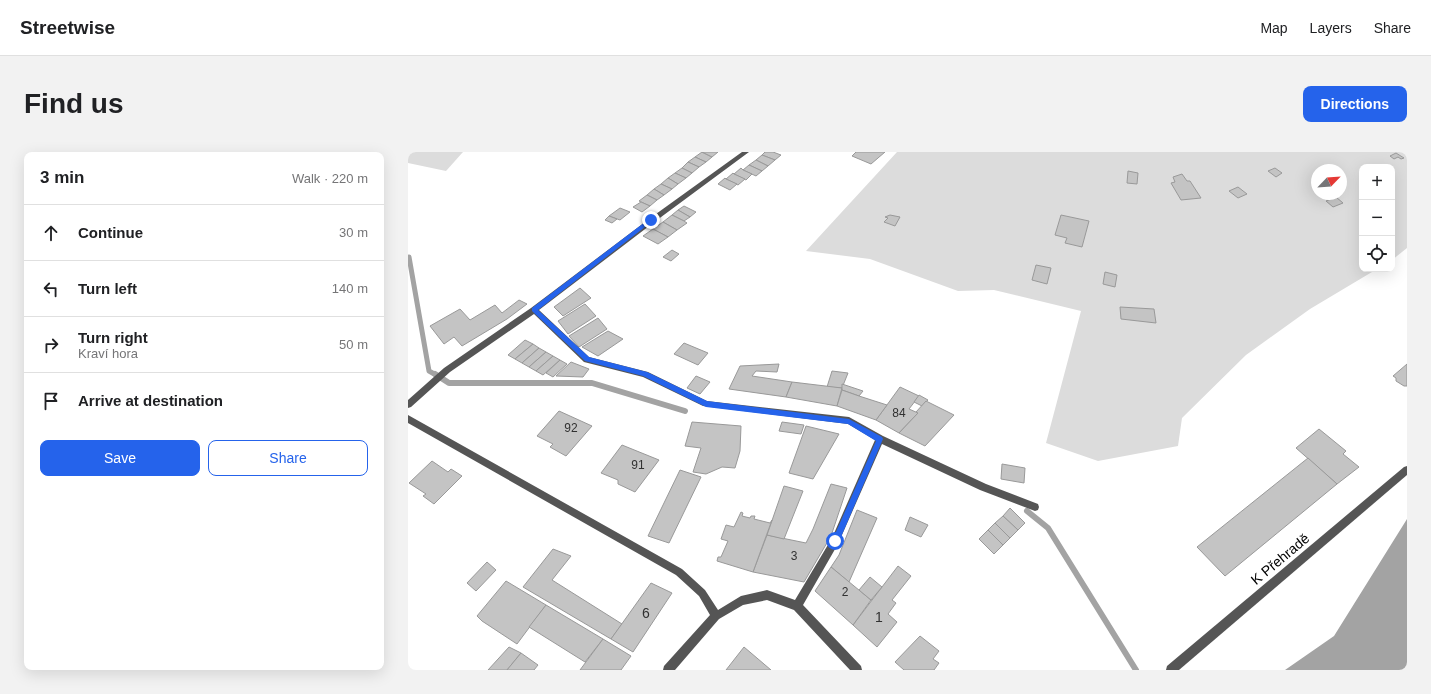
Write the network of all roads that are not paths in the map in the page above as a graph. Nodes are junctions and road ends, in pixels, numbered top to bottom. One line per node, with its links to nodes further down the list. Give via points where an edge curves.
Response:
1 (746, 152): 2 (street, via 651,220)
2 (534, 310): 3 (street, via 447,370); 5 (street, via 588,360 645,374 706,404 849,421)
3 (408, 405)
4 (408, 419): 9 (street, via 679,572 702,593)
5 (880, 439): 7 (street, via 983,487); 8 (street, via 835,541)
6 (1407, 470): 12 (street, K Přehradě)
7 (1035, 506)
8 (797, 606): 9 (street, via 767,594 742,601); 11 (street)
9 (716, 616): 10 (street)
10 (668, 670)
11 (857, 670)
12 (1170, 670)

